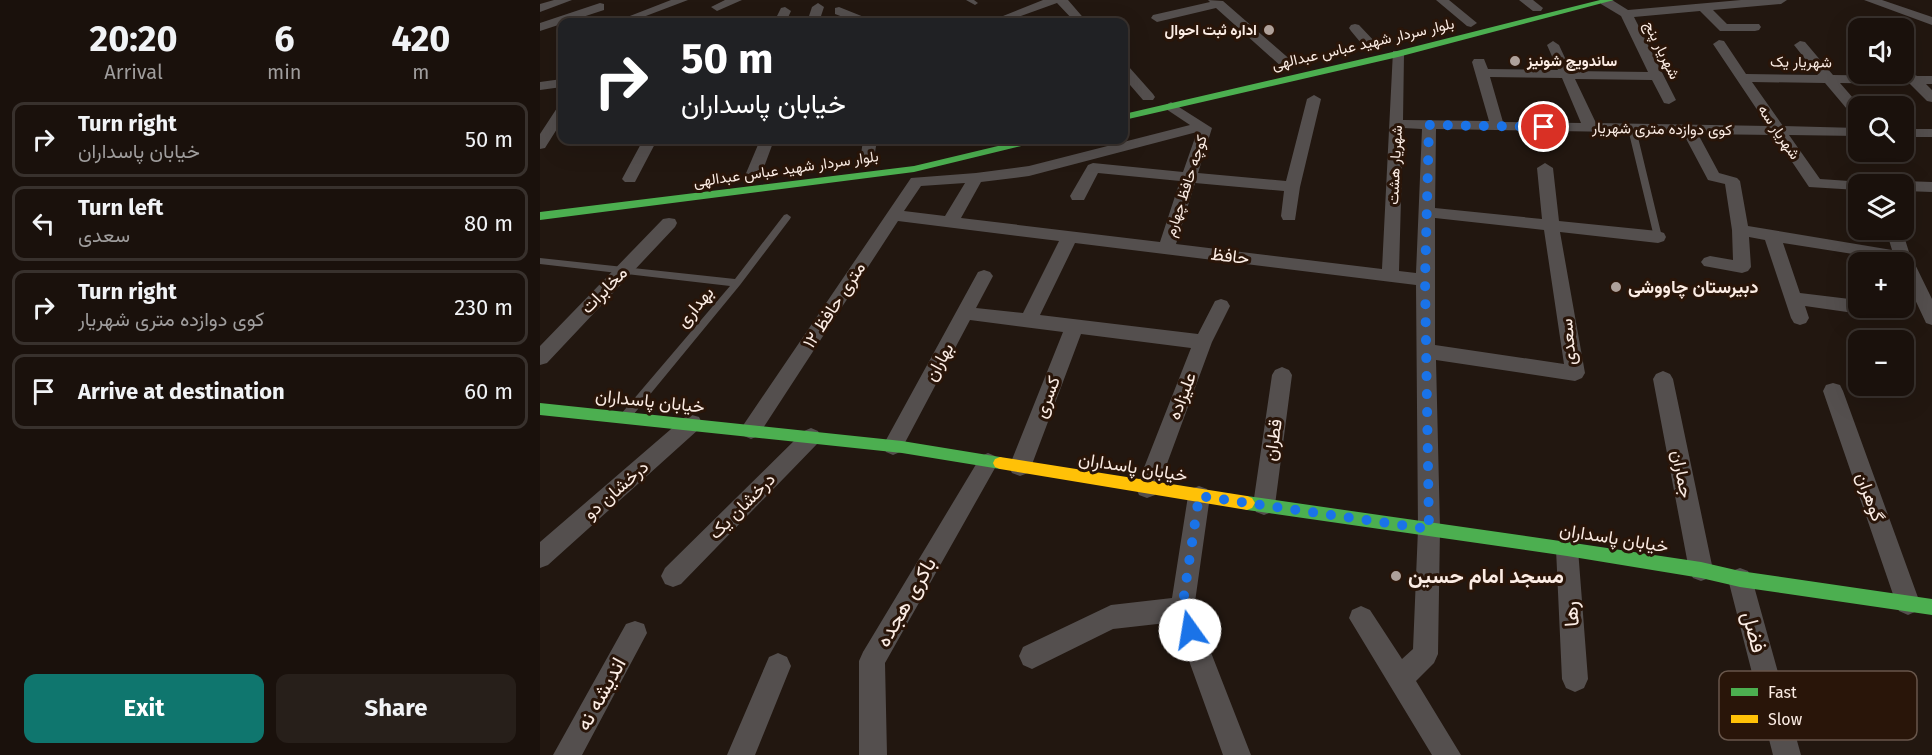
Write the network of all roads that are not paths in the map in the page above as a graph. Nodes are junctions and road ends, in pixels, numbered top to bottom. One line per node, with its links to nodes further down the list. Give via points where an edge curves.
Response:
1 (566, 0): 16 (street)
2 (682, 0): 18 (street)
3 (736, 0): 13 (street)
4 (1054, 0): 23 (street)
5 (1061, 0): 24 (street)
6 (1442, 0): 28 (street)
7 (1571, 0): 12 (street, بلوار سردار شهید عباس عبدالهی)
8 (1781, 0): 15 (street, شهریار پنج)
9 (1870, 0): 26 (street)
10 (1608, 1): 19 (street, شهریار پنج); 35 (street, بلوار سردار شهید عباس عبدالهی)
11 (1217, 2): 25 (street); 37 (street)
12 (1531, 4): 28 (street, بلوار سردار شهید عباس عبدالهی)
13 (717, 7)
14 (818, 7): 21 (street)
15 (1703, 7): 19 (street, شهریار پنج); 30 (street, via 1724,28)
16 (540, 8)
17 (839, 11): 22 (street)
18 (610, 13): 20 (street)
19 (1626, 14): 42 (street, شهریار پنج)
20 (585, 18)
21 (814, 18)
22 (856, 18)
23 (1005, 18)
24 (1077, 18)
25 (1157, 18)
26 (1932, 21)
27 (558, 23): 29 (street)
28 (1471, 23): 35 (street, بلوار سردار شهید عباس عبدالهی)
29 (540, 27)
30 (1755, 27)
31 (1355, 28): 35 (street)
32 (1719, 44): 44 (street, شهریار سه)
33 (1553, 45): 40 (street)
34 (1800, 45): 46 (street)
35 (1386, 46): 36 (street, بلوار سردار شهید عباس عبدالهی); 43 (street, بلوار سردار شهید عباس عبدالهی); 60 (street, شهریار هشت)
36 (1350, 50)
37 (1293, 63): 38 (street, بلوار سردار شهید عباس عبدالهی); 43 (street)
38 (1267, 69)
39 (1128, 74): 51 (street)
40 (1567, 75): 42 (street); 64 (street, via 1481,68); 65 (street)
41 (1914, 75): 48 (street, شهریار یک)
42 (1655, 76): 54 (street, شهریار پنج)
43 (1297, 77): 57 (street, بلوار سردار شهید عباس عبدالهی)
44 (1742, 78): 46 (street, شهریار یک); 68 (street, شهریار سه)
45 (1848, 78): 46 (street, شهریار یک)
46 (1829, 79): 55 (street)
47 (1914, 79): 52 (street)
48 (1932, 80)
49 (558, 84): 50 (street)
50 (540, 86)
51 (1153, 96): 56 (street)
52 (1932, 98)
53 (1314, 99): 86 (street)
54 (1669, 100)
55 (1848, 101)
56 (1128, 102)
57 (1171, 106): 59 (street, بلوار سردار شهید عباس عبدالهی); 63 (street, کوچه حافظ چهارم)
58 (558, 115): 61 (street)
59 (1128, 116)
60 (1397, 124): 62 (street, کوی دوازده متری شهریار); 108 (street, شهریار هشت)
61 (547, 125): 76 (street)
62 (1429, 125): 64 (street, کوی دوازده متری شهریار); 90 (street)
63 (1201, 126): 80 (street, کوچه حافظ چهارم, via 1205,129); 82 (street, via 1029,171)
64 (1497, 126): 65 (street, کوی دوازده متری شهریار)
65 (1591, 128): 66 (street, کوی دوازده متری شهریار)
66 (1632, 129): 67 (street, کوی دوازده متری شهریار); 101 (lane)
67 (1688, 129): 68 (street, کوی دوازده متری شهریار); 98 (street, via 1713,177 1732,182)
68 (1778, 131): 69 (street, کوی دوازده متری شهریار); 84 (street, شهریار سه, via 1815,184)
69 (1848, 132)
70 (1914, 133): 71 (street)
71 (1932, 133)
72 (648, 144): 83 (street)
73 (765, 144): 81 (street)
74 (870, 144): 78 (street)
75 (1017, 144): 92 (street, بلوار سردار شهید عباس عبدالهی, via 914,169)
76 (540, 145)
77 (898, 157): 78 (street, بلوار سردار شهید عباس عبدالهی)
78 (868, 162): 81 (street, بلوار سردار شهید عباس عبدالهی)
79 (1545, 168): 97 (street, سعدی)
80 (1189, 177): 86 (street); 88 (street, via 1093,168); 102 (street, کوچه حافظ چهارم)
81 (752, 178): 89 (street, بلوار سردار شهید عباس عبدالهی)
82 (976, 178): 91 (street, ۱۲ متری حافظ, via 916,181); 95 (street)
83 (630, 179)
84 (1848, 185)
85 (1914, 186): 87 (street)
86 (1292, 187): 93 (street)
87 (1932, 187)
88 (1078, 196)
89 (540, 203)
90 (1427, 212): 97 (street); 109 (street)
91 (893, 215): 95 (street, حافظ); 129 (street, ۱۲ متری حافظ)
92 (540, 216)
93 (1289, 216)
94 (787, 217): 111 (lane, بهداری)
95 (950, 222): 100 (street, حافظ)
96 (669, 223): 106 (street, مخابرات)
97 (1551, 225): 101 (street); 121 (street, سعدی, via 1575,373)
98 (1740, 230): 99 (street); 105 (street, via 1742,267)
99 (1772, 236): 103 (street); 112 (street)
100 (1069, 237): 102 (street, حافظ); 118 (street)
101 (1658, 237)
102 (1166, 249): 108 (street, حافظ)
103 (1867, 252)
104 (540, 261): 106 (lane)
105 (1710, 262)
106 (625, 269): 111 (lane); 122 (street, مخابرات)
107 (984, 276): 115 (street, بهاران)
108 (1390, 276): 109 (street, حافظ)
109 (1425, 280): 121 (street)
110 (1914, 281): 117 (street)
111 (737, 282): 127 (lane, بهداری)
112 (1793, 298): 114 (street); 116 (street)
113 (1221, 306): 120 (street, علیزاده)
114 (1848, 306)
115 (966, 313): 118 (street); 131 (street, بهاران)
116 (1800, 318)
117 (1932, 318)
118 (1028, 322): 119 (street)
119 (1074, 328): 120 (street); 133 (street, کسری)
120 (1203, 342): 134 (street, علیزاده)
121 (1426, 351): 137 (street)
122 (540, 358)
123 (1282, 375): 136 (street, قطران)
124 (1663, 379): 140 (street, جماران)
125 (1833, 391): 144 (street, گوهران)
126 (541, 411): 127 (street, خیابان پاسداران)
127 (624, 417): 128 (street, خیابان پاسداران)
128 (692, 423): 129 (street, خیابان پاسداران); 139 (street, درخشان دو)
129 (751, 430): 130 (street, خیابان پاسداران)
130 (811, 437): 131 (street, خیابان پاسداران); 141 (street, درخشان یک)
131 (893, 446): 132 (street, خیابان پاسداران)
132 (988, 462): 133 (street, خیابان پاسداران); 155 (street, باکری هجده, via 872,661)
133 (1020, 467): 134 (street, خیابان پاسداران)
134 (1147, 488): 135 (street, خیابان پاسداران)
135 (1199, 496): 136 (street, خیابان پاسداران); 143 (street)
136 (1264, 505): 137 (street, خیابان پاسداران)
137 (1429, 529): 138 (street, خیابان پاسداران); 151 (street, via 1425,654)
138 (1566, 549): 140 (street, خیابان پاسداران); 150 (street, رها)
139 (540, 557)
140 (1701, 570): 142 (street, خیابان پاسداران)
141 (673, 576)
142 (1740, 579): 144 (street, خیابان پاسداران); 149 (street, فضل)
143 (1182, 609): 147 (street, via 1111,617); 156 (street)
144 (1924, 611)
145 (1361, 618): 151 (street)
146 (635, 633): 153 (street, اندیشه نه)
147 (1032, 656)
148 (778, 666): 154 (street)
149 (1765, 671)
150 (1575, 679)
151 (1400, 680): 157 (street)
152 (1783, 740): 158 (street, فضل)
153 (567, 755)
154 (741, 755)
155 (873, 755)
156 (1237, 755)
157 (1447, 755)
158 (1787, 755)

